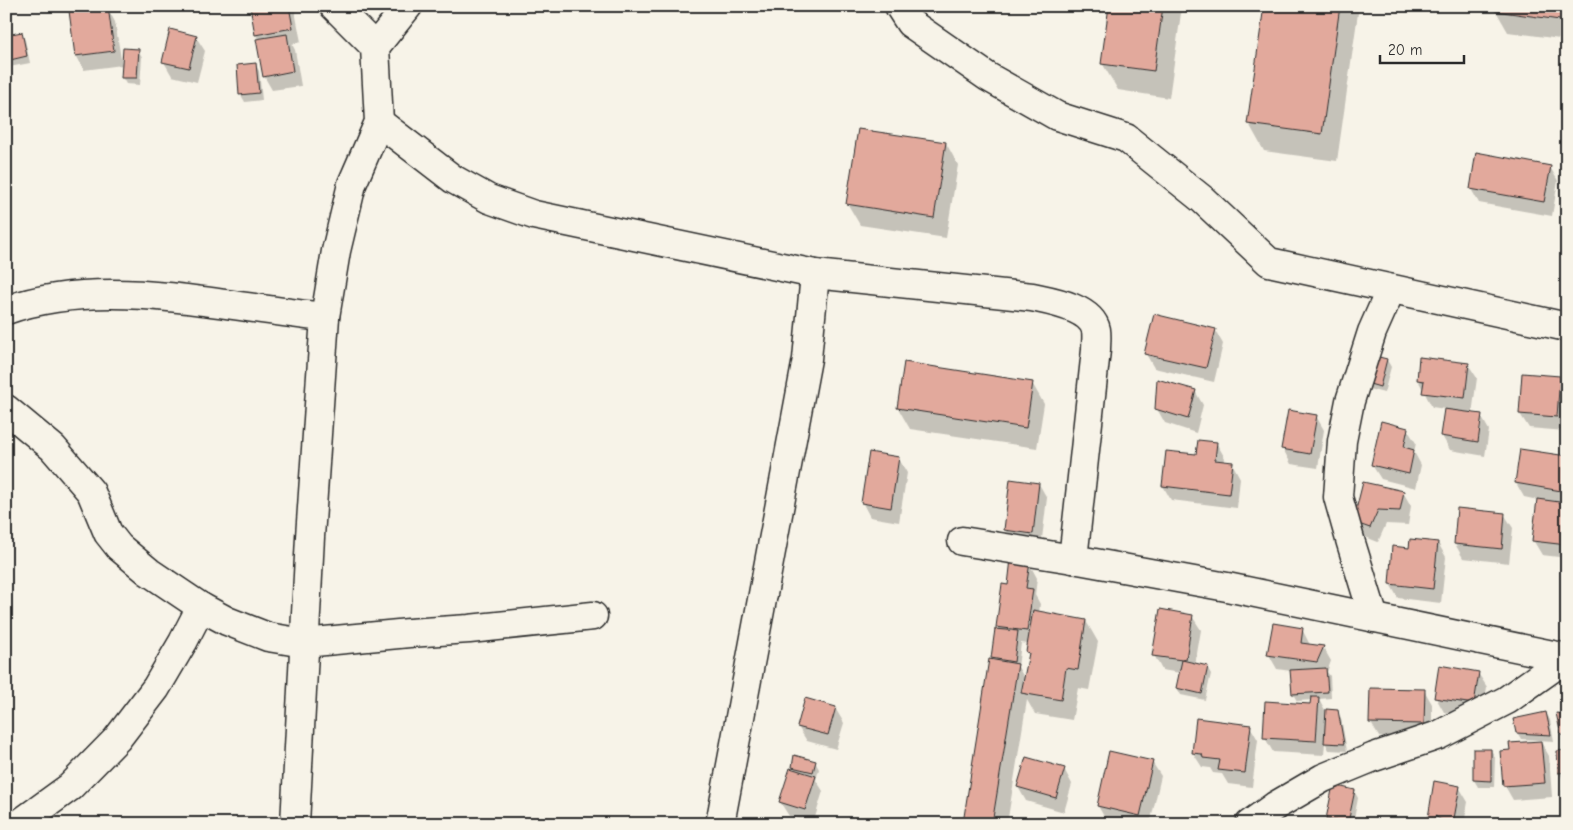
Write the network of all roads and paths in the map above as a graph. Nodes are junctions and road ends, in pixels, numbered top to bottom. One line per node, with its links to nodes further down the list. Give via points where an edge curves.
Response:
1 (334, 6): 4 (street)
2 (408, 6): 4 (street)
3 (900, 6): 7 (street, via 910,23 988,77 1057,116 1126,138 1202,199 1270,262)
4 (375, 47): 5 (street)
5 (379, 122): 6 (street, via 453,179 489,199 534,215); 9 (street, via 352,184)
6 (815, 274): 13 (street, via 1032,297 1064,304 1085,314 1096,328 1096,350); 21 (street, via 807,359)
7 (1391, 289): 10 (street); 16 (street, via 1372,332 1350,401 1342,441 1338,497)
8 (6, 310): 9 (street, via 30,302 74,295 134,294)
9 (325, 317): 17 (street)
10 (1567, 327)
11 (6, 409): 14 (street, via 52,448 91,492 108,533 119,547)
12 (962, 541): 13 (street)
13 (1073, 559): 16 (street)
14 (201, 607): 17 (street, via 268,637); 19 (street, via 156,688 117,739 70,787)
15 (593, 616): 17 (street)
16 (1374, 618): 18 (street)
17 (304, 643): 20 (street)
18 (1566, 658): 22 (street, via 1507,700 1439,735 1323,778)
19 (19, 824)
20 (296, 824)
21 (720, 824)
22 (1250, 824)

